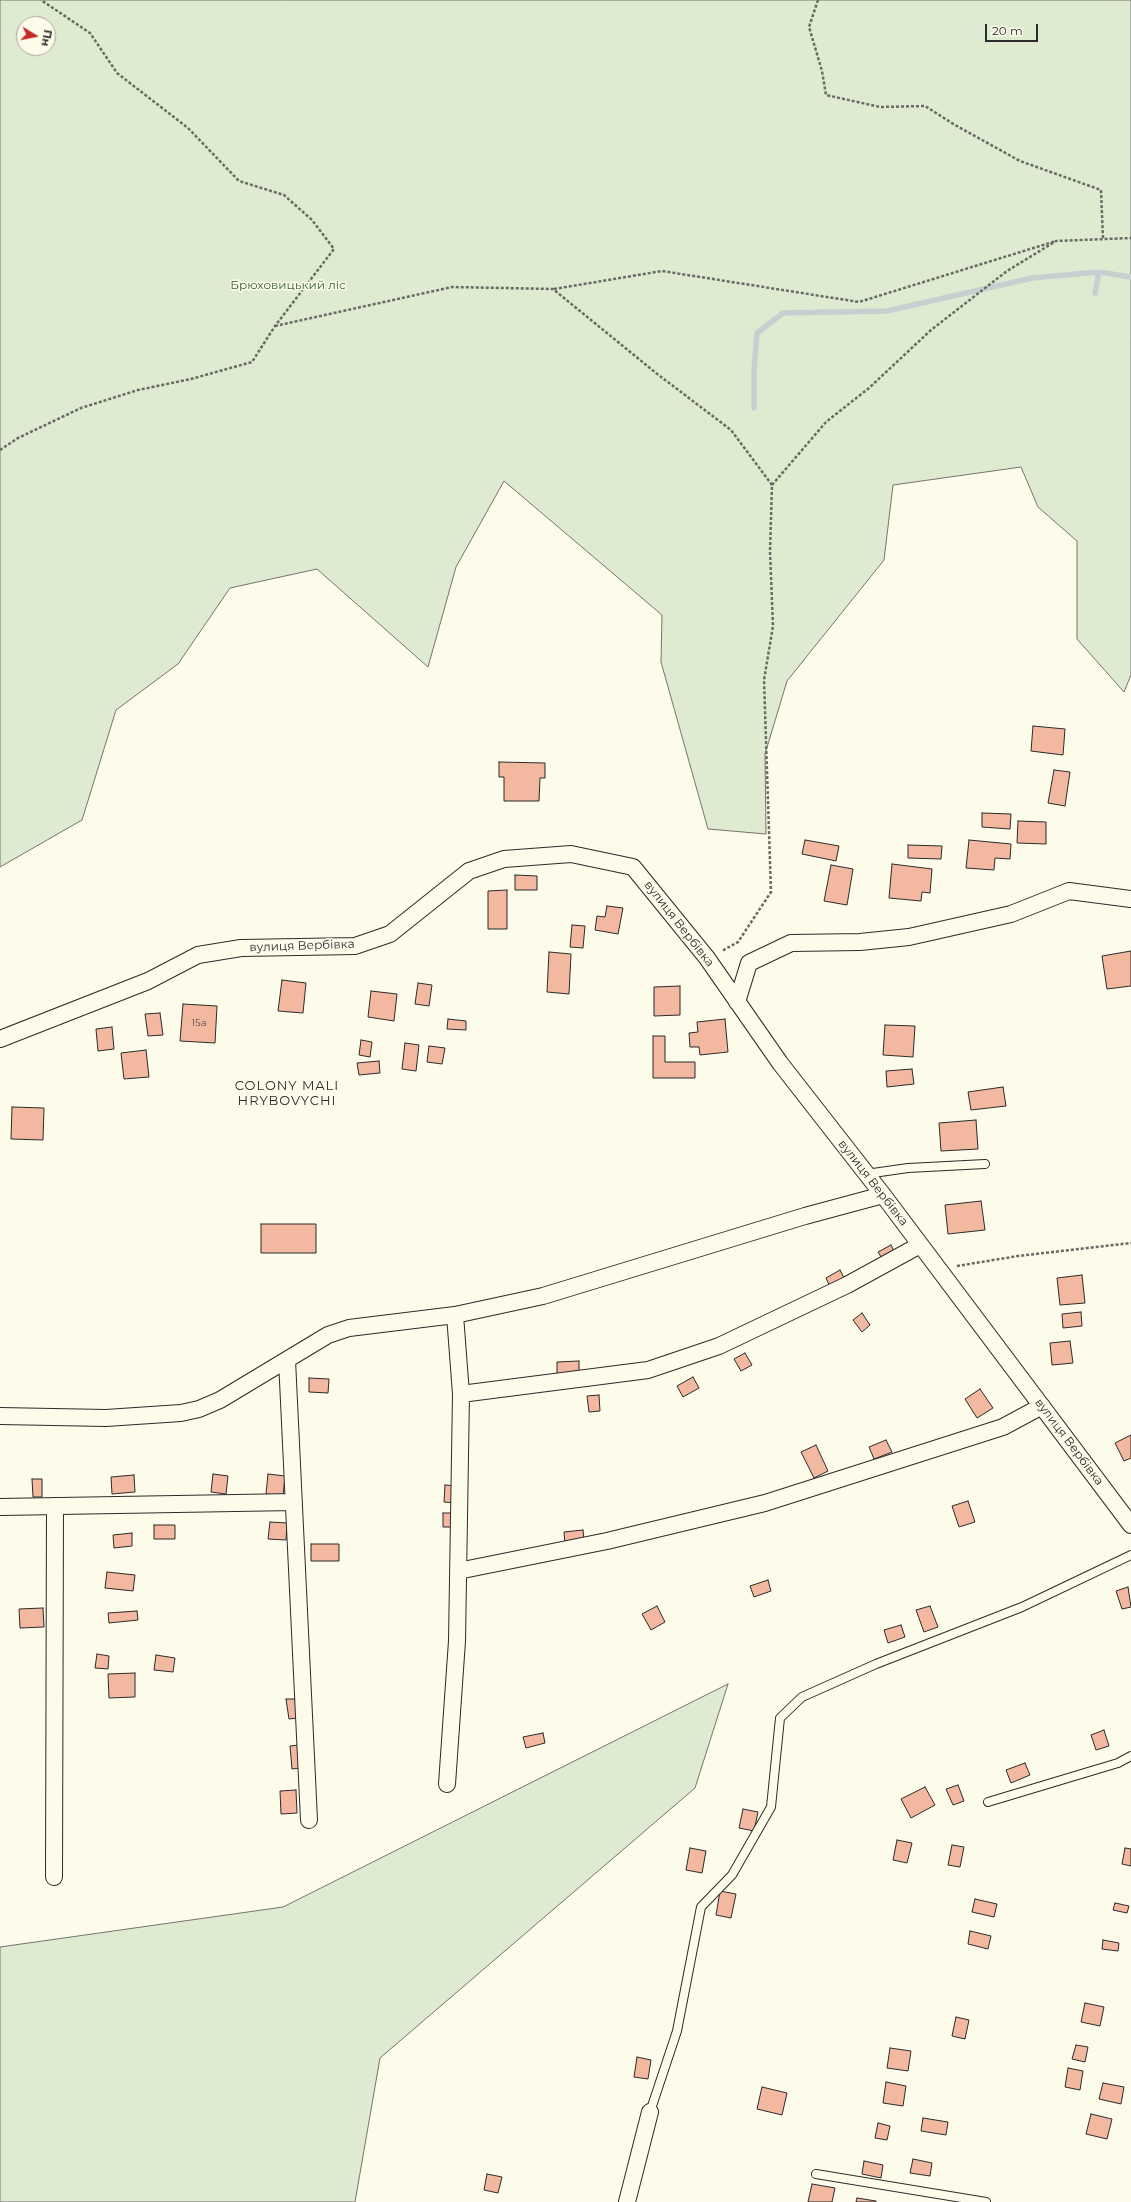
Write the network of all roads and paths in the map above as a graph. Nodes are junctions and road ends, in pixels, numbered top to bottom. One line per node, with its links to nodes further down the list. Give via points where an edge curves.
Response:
1 (41, 0): 7 (path, via 90,33 117,73 188,128 239,180 284,195 312,220 334,249)
2 (818, 0): 4 (path, via 809,27 826,95 880,106 925,106 1020,161 1101,190)
3 (1131, 238): 4 (path)
4 (1103, 239): 5 (path)
5 (1056, 241): 6 (path, via 859,302 662,271); 9 (path, via 1007,272 931,330 869,388 826,422)
6 (553, 289): 7 (path, via 452,287); 9 (path, via 730,430)
7 (275, 326): 8 (path, via 252,362 138,390 81,408 18,438)
8 (0, 450)
9 (772, 485): 11 (path, via 770,551 773,626 764,680 771,892)
10 (1131, 899): 12 (street, via 1069,891 1011,914 909,937 860,942 791,942 748,963)
11 (738, 942)
12 (737, 1002): 13 (street, вулиця Вербівка, via 707,958 633,867 571,854 526,856 504,859 469,870 390,934 355,946 241,948 198,955 148,981); 15 (street, вулиця Вербівка, via 780,1063)
13 (0, 1039)
14 (985, 1164): 15 (lane, via 908,1168)
15 (866, 1174): 16 (street, вулиця Вербівка)
16 (883, 1195): 18 (street, вулиця Вербівка); 20 (street, via 805,1216 543,1296)
17 (1131, 1243): 19 (path, via 1018,1256)
18 (920, 1245): 19 (street, вулиця Вербівка); 22 (street, via 847,1285 719,1346 648,1370)
19 (939, 1269): 23 (street, вулиця Вербівка)
20 (455, 1315): 21 (street, via 349,1328 328,1335); 22 (street)
21 (287, 1360): 24 (street, via 220,1400 181,1413 106,1418); 25 (street)
22 (461, 1394): 30 (street)
23 (1042, 1406): 28 (street, вулиця Вербівка); 30 (street, via 1003,1427 765,1503 607,1541)
24 (0, 1416)
25 (294, 1502): 26 (street); 34 (street)
26 (55, 1506): 27 (street); 35 (street)
27 (0, 1507)
28 (1131, 1525)
29 (1131, 1555): 36 (lane, via 1022,1607 876,1664 802,1697 780,1718 771,1807 732,1875 701,1907 677,2031)
30 (458, 1571): 32 (street, via 457,1641)
31 (1131, 1756): 33 (lane, via 1118,1763)
32 (447, 1784)
33 (988, 1802)
34 (309, 1820)
35 (54, 1878)
36 (650, 2112): 38 (street)
37 (816, 2174): 39 (lane)
38 (627, 2202)
39 (986, 2202)

